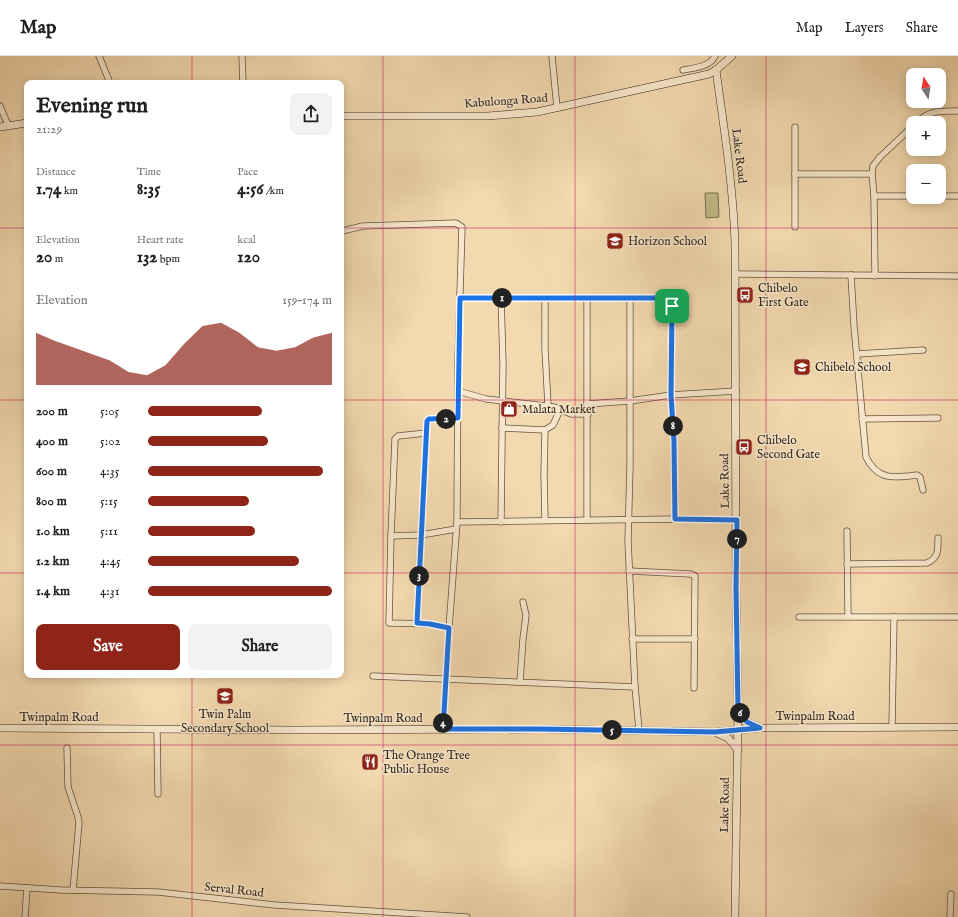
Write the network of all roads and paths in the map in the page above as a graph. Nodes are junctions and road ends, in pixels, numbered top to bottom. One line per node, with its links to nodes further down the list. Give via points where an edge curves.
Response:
1 (99, 56): 8 (street)
2 (242, 56): 9 (street)
3 (552, 56): 11 (street)
4 (715, 56): 6 (street, via 702,66)
5 (732, 56): 7 (main road)
6 (683, 70)
7 (716, 70): 11 (main road, Kabulonga Road, via 697,77); 28 (main road, Lake Road, via 731,176)
8 (109, 80)
9 (243, 80)
10 (0, 106): 16 (street)
11 (557, 108): 13 (main road, Kabulonga Road, via 488,116)
12 (958, 111): 14 (street, via 944,111)
13 (344, 116)
14 (925, 116)
15 (24, 123): 16 (main road)
16 (8, 125): 17 (main road)
17 (0, 127)
18 (795, 127): 20 (street)
19 (906, 133): 21 (street, via 876,161)
20 (795, 174): 21 (street); 26 (street)
21 (872, 174): 22 (street)
22 (874, 196): 23 (street); 30 (street)
23 (906, 196)
24 (946, 196): 25 (street)
25 (958, 196)
26 (794, 227)
27 (344, 230): 32 (street, via 354,227 460,224)
28 (735, 274): 29 (street); 40 (main road, Lake Road)
29 (851, 275): 30 (street); 38 (street)
30 (875, 276): 31 (street)
31 (958, 276)
32 (460, 298): 33 (street); 39 (street)
33 (501, 298): 34 (street); 42 (street)
34 (545, 298): 35 (street); 45 (street)
35 (587, 298): 36 (street); 44 (street)
36 (630, 298): 41 (street, via 667,298 672,303); 43 (street)
37 (923, 350): 38 (street)
38 (857, 354): 50 (street)
39 (458, 391): 42 (street); 48 (street)
40 (736, 391): 41 (street); 59 (main road, Lake Road)
41 (671, 395): 43 (street); 55 (street)
42 (502, 401): 45 (street); 51 (street)
43 (630, 401): 44 (street); 58 (street)
44 (588, 404): 47 (street)
45 (548, 405): 46 (street)
46 (560, 410): 47 (street, via 571,414); 52 (street, via 553,425)
47 (588, 414): 57 (street)
48 (458, 418): 53 (street, via 429,419); 60 (street)
49 (938, 418): 50 (street)
50 (862, 419): 54 (street, via 866,457 870,466 882,475 893,478 920,477)
51 (502, 428): 52 (street); 61 (street)
52 (545, 430): 56 (street)
53 (426, 433): 64 (street); 65 (street, via 398,436 395,439)
54 (923, 490)
55 (675, 519): 58 (street); 59 (street)
56 (545, 520): 57 (street); 61 (street)
57 (587, 520): 58 (street)
58 (630, 520): 68 (street)
59 (737, 520): 83 (main road, Lake Road)
60 (457, 522): 61 (street); 62 (street)
61 (501, 522)
62 (456, 530): 64 (street); 75 (street)
63 (847, 531): 67 (street)
64 (421, 535): 65 (street); 74 (street)
65 (391, 536): 74 (street, via 389,623)
66 (938, 538): 67 (street, via 936,555 927,563)
67 (847, 564): 70 (street)
68 (629, 572): 76 (street); 77 (street, via 694,575)
69 (523, 602): 80 (street, via 526,614)
70 (848, 616): 72 (street); 73 (street)
71 (958, 616): 73 (street)
72 (799, 617)
73 (894, 617): 84 (street)
74 (417, 623): 75 (street)
75 (449, 628): 79 (street)
76 (632, 639): 77 (street); 81 (street)
77 (695, 639): 82 (street)
78 (373, 676): 79 (street)
79 (446, 679): 80 (street); 89 (street)
80 (520, 682): 81 (street)
81 (635, 687): 90 (street)
82 (694, 688)
83 (738, 709): 87 (main road, via 747,722); 91 (main road, Lake Road)
84 (892, 727): 85 (main road, Twinpalm Road); 87 (main road, Twinpalm Road)
85 (958, 727)
86 (0, 728): 88 (main road, Twinpalm Road)
87 (760, 728): 91 (main road, Twinpalm Road)
88 (157, 729): 89 (main road, Twinpalm Road); 95 (street)
89 (443, 729): 90 (main road, Twinpalm Road)
90 (639, 730): 92 (main road, Twinpalm Road)
91 (737, 730): 92 (main road, Twinpalm Road); 94 (main road, Lake Road)
92 (715, 732): 94 (main road, via 728,738)
93 (67, 748): 98 (street, via 68,787 79,823)
94 (738, 750): 102 (main road, Lake Road)
95 (158, 794)
96 (0, 886): 97 (street, Serval Road)
97 (27, 888): 98 (street, Serval Road); 100 (street)
98 (73, 890): 101 (street, Serval Road, via 158,892 275,905)
99 (950, 894): 103 (street)
100 (25, 917)
101 (467, 917)
102 (735, 917)
103 (950, 917)

